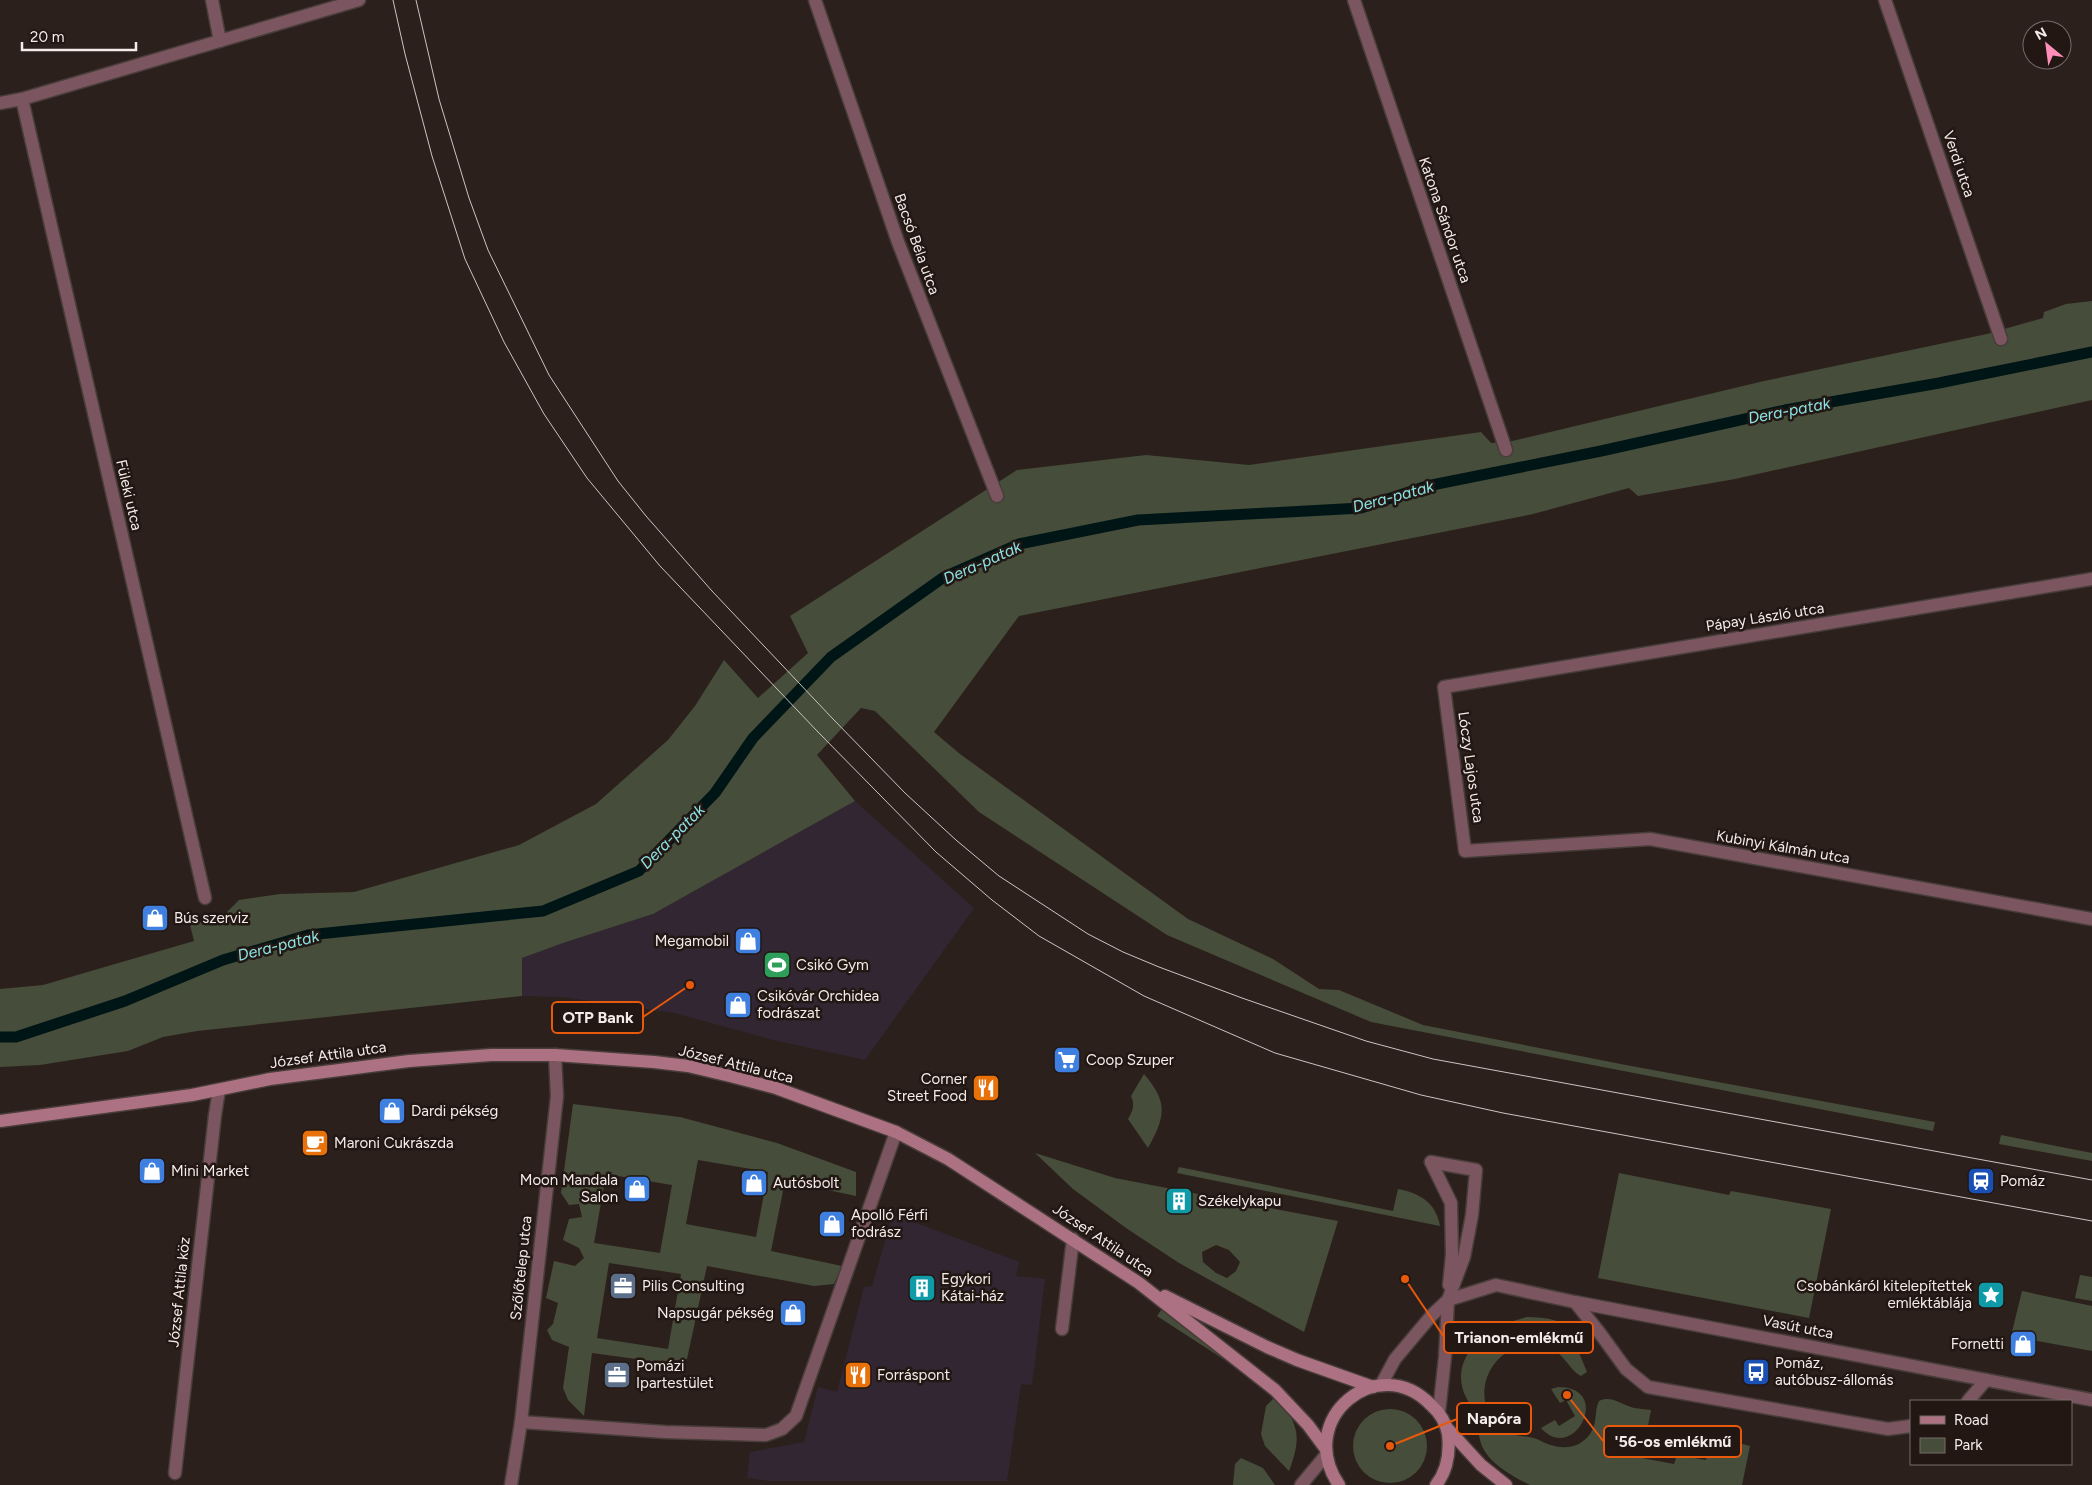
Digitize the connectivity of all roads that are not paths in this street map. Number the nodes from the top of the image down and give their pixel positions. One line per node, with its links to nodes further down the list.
1 (212, 0): 6 (street)
2 (359, 0): 6 (street)
3 (815, 0): 11 (street, Bacsó Béla utca)
4 (1354, 0): 10 (street, Katona Sándor utca)
5 (1885, 0): 9 (street, Verdi utca)
6 (220, 41): 7 (street)
7 (22, 99): 8 (street); 15 (street, Füleki utca)
8 (0, 103)
9 (2001, 340)
10 (1506, 450)
11 (997, 496)
12 (2092, 579): 13 (street, Pápay László utca)
13 (1444, 688): 14 (street, Lóczy Lajos utca)
14 (1465, 851): 16 (street, Kubinyi Kálmán utca)
15 (205, 898)
16 (2092, 919)
17 (555, 1054): 18 (main road, József Attila utca); 20 (main road, József Attila utca); 31 (street, Szőlőtelep utca)
18 (219, 1090): 19 (main road, József Attila utca); 35 (street, József Attila köz)
19 (0, 1121)
20 (896, 1132): 21 (main road, József Attila utca); 31 (street)
21 (1074, 1239): 22 (main road, József Attila utca); 25 (street)
22 (1139, 1283): 27 (main road); 34 (main road, József Attila utca)
23 (1448, 1300): 23 (street); 24 (street, Vasút utca); 27 (street); 30 (street)
24 (1574, 1302): 26 (street, Vasút utca); 32 (street)
25 (1062, 1329)
26 (1986, 1380): 28 (street); 29 (street, Vasút utca)
27 (1377, 1386): 30 (main road); 34 (main road)
28 (1969, 1400)
29 (2092, 1400)
30 (1439, 1412): 33 (main road)
31 (521, 1422): 36 (street, Szőlőtelep utca)
32 (1910, 1426)
33 (1446, 1428): 39 (main road); 40 (main road)
34 (1325, 1452): 37 (street); 38 (main road)
35 (175, 1473)
36 (511, 1485)
37 (1301, 1485)
38 (1339, 1485)
39 (1436, 1485)
40 (1506, 1485)

